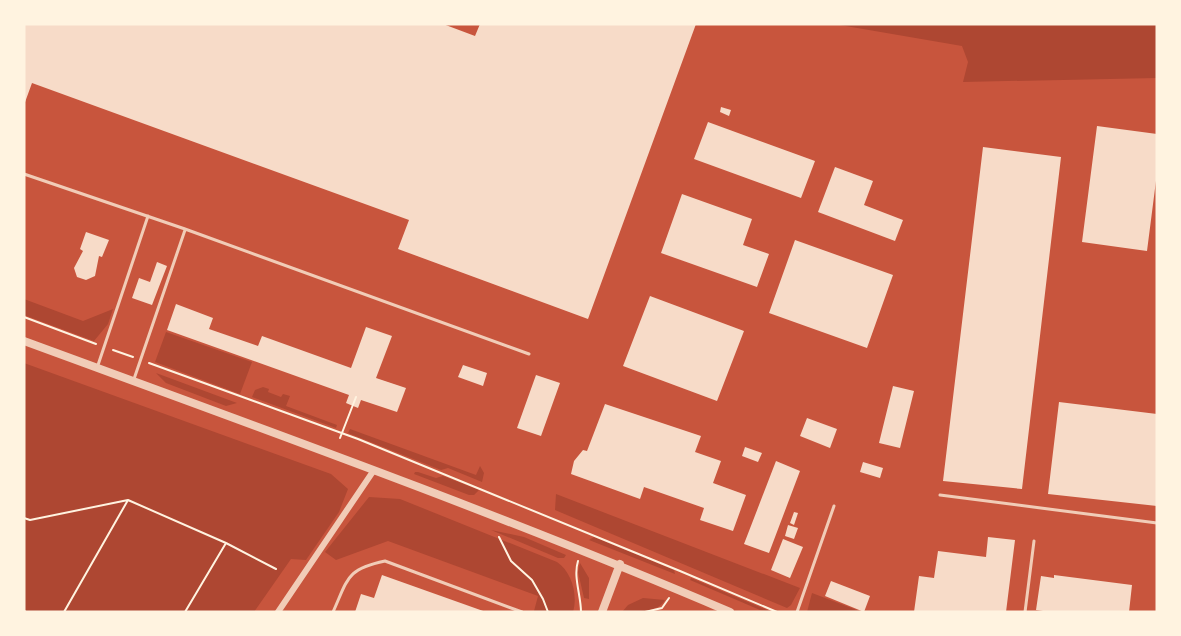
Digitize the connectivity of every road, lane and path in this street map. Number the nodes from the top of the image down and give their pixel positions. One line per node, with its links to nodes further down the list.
1 (24, 174): 2 (lane)
2 (148, 216): 3 (lane); 6 (lane)
3 (185, 229): 7 (lane); 8 (lane)
4 (24, 317): 6 (path)
5 (24, 341): 9 (street)
6 (105, 347): 8 (path); 9 (lane)
7 (529, 354)
8 (140, 360): 10 (lane); 12 (path)
9 (97, 368): 10 (street)
10 (133, 381): 14 (street)
11 (356, 397): 12 (path)
12 (342, 434): 13 (path); 20 (path)
13 (340, 438)
14 (374, 470): 26 (street); 33 (street)
15 (940, 495): 19 (lane)
16 (128, 500): 18 (path); 24 (path); 31 (path)
17 (834, 506): 42 (lane)
18 (24, 518)
19 (1157, 523)
20 (589, 533): 22 (path); 28 (path)
21 (499, 537): 36 (path)
22 (586, 540)
23 (1034, 541): 43 (lane)
24 (226, 543): 27 (path); 32 (path)
25 (578, 560): 37 (path)
26 (620, 564): 38 (street); 40 (street)
27 (276, 569)
28 (680, 570): 29 (path); 41 (path)
29 (678, 576)
30 (668, 600): 39 (path)
31 (64, 612)
32 (185, 612)
33 (278, 612)
34 (333, 612): 35 (lane)
35 (522, 612)
36 (548, 612)
37 (581, 612)
38 (602, 612)
39 (645, 612)
40 (730, 612)
41 (777, 612)
42 (797, 612)
43 (1025, 612)

